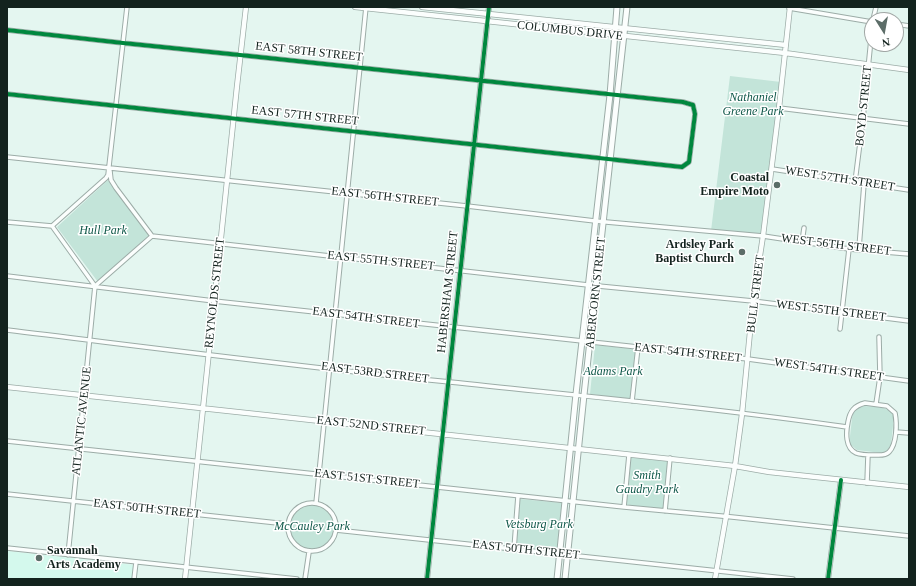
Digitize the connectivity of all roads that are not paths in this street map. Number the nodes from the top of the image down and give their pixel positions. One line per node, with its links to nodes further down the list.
1 (127, 7): 18 (street)
2 (246, 7): 22 (street, REYNOLDS STREET)
3 (355, 7): 8 (street, COLUMBUS DRIVE)
4 (422, 7): 10 (street, COLUMBUS DRIVE)
5 (489, 7): 10 (street, HABERSHAM STREET)
6 (617, 7): 13 (main road, ABERCORN STREET)
7 (627, 7): 14 (main road, ABERCORN STREET)
8 (366, 8): 12 (street, COLUMBUS DRIVE); 24 (street)
9 (790, 8): 11 (street); 19 (street, BULL STREET)
10 (489, 14): 12 (street, HABERSHAM STREET); 13 (street, COLUMBUS DRIVE)
11 (864, 20)
12 (488, 22): 16 (street, COLUMBUS DRIVE); 26 (street, HABERSHAM STREET)
13 (615, 28): 14 (street, COLUMBUS DRIVE); 16 (main road, ABERCORN STREET)
14 (624, 28): 17 (main road, ABERCORN STREET); 19 (street, COLUMBUS DRIVE)
15 (7, 30): 18 (street, EAST 58TH STREET)
16 (614, 35): 17 (street, COLUMBUS DRIVE); 28 (main road, ABERCORN STREET)
17 (623, 36): 21 (street, COLUMBUS DRIVE); 29 (main road, ABERCORN STREET)
18 (123, 44): 22 (street, EAST 58TH STREET); 30 (street)
19 (786, 46): 21 (street, BULL STREET)
20 (870, 52): 23 (street, BOYD STREET)
21 (785, 53): 23 (street, COLUMBUS DRIVE); 31 (street, BULL STREET)
22 (240, 55): 24 (street, EAST 58TH STREET); 32 (street, REYNOLDS STREET)
23 (869, 65): 25 (street, COLUMBUS DRIVE); 33 (street, BOYD STREET)
24 (360, 68): 26 (street, EAST 58TH STREET); 35 (street)
25 (909, 70)
26 (481, 81): 28 (street, EAST 58TH STREET); 36 (street, HABERSHAM STREET)
27 (7, 94): 30 (street, EAST 57TH STREET)
28 (610, 95): 29 (street, EAST 58TH STREET); 38 (main road, ABERCORN STREET)
29 (618, 96): 39 (main road, ABERCORN STREET); 39 (street, EAST 58TH STREET)
30 (116, 105): 32 (street, EAST 57TH STREET); 40 (street)
31 (779, 108): 33 (street); 41 (street, BULL STREET)
32 (233, 118): 35 (street, EAST 57TH STREET); 42 (street, REYNOLDS STREET)
33 (863, 119): 34 (street); 43 (street, BOYD STREET)
34 (909, 124)
35 (354, 131): 36 (street, EAST 57TH STREET); 46 (street)
36 (474, 144): 38 (street, EAST 57TH STREET); 47 (street, HABERSHAM STREET)
37 (7, 157): 40 (street, EAST 56TH STREET)
38 (602, 158): 39 (street, EAST 57TH STREET); 48 (main road, ABERCORN STREET)
39 (610, 159): 50 (main road, ABERCORN STREET)
40 (109, 168): 42 (street, EAST 56TH STREET); 51 (street); 53 (street)
41 (772, 169): 43 (street, WEST 57TH STREET); 54 (street, BULL STREET)
42 (227, 181): 46 (street, EAST 56TH STREET); 56 (street, REYNOLDS STREET)
43 (855, 182): 44 (street, WEST 57TH STREET)
44 (864, 184): 45 (street, WEST 57TH STREET); 57 (street)
45 (909, 190)
46 (347, 193): 47 (street, EAST 56TH STREET); 60 (street)
47 (467, 206): 48 (street, EAST 56TH STREET); 61 (street, HABERSHAM STREET)
48 (595, 221): 50 (street, EAST 56TH STREET); 63 (main road, ABERCORN STREET)
49 (7, 222): 51 (street)
50 (603, 222): 54 (street, EAST 56TH STREET); 65 (main road, ABERCORN STREET)
51 (52, 226): 64 (street)
52 (804, 228): 55 (street)
53 (152, 236): 56 (street, EAST 55TH STREET); 64 (street)
54 (763, 236): 55 (street, WEST 56TH STREET); 67 (street, BULL STREET)
55 (802, 242): 58 (street, WEST 56TH STREET)
56 (220, 244): 60 (street, EAST 55TH STREET); 66 (street, REYNOLDS STREET)
57 (859, 248): 58 (street, WEST 56TH STREET); 59 (street, WEST 56TH STREET)
58 (849, 249): 68 (street)
59 (909, 254)
60 (341, 257): 61 (street, EAST 55TH STREET); 69 (street)
61 (460, 270): 63 (street, EAST 55TH STREET); 71 (street, HABERSHAM STREET)
62 (7, 276): 64 (street, EAST 54TH STREET)
63 (588, 285): 65 (street, EAST 55TH STREET); 76 (main road, ABERCORN STREET)
64 (95, 286): 66 (street, EAST 54TH STREET); 75 (street, ATLANTIC AVENUE)
65 (596, 286): 67 (street, EAST 55TH STREET); 77 (main road, ABERCORN STREET)
66 (214, 301): 69 (street, EAST 54TH STREET); 79 (street, REYNOLDS STREET)
67 (754, 301): 68 (street, WEST 55TH STREET); 80 (street, BULL STREET)
68 (841, 312): 70 (street, WEST 55TH STREET); 72 (street)
69 (335, 314): 71 (street, EAST 54TH STREET); 81 (street)
70 (909, 321)
71 (454, 328): 76 (street, EAST 54TH STREET); 84 (street, HABERSHAM STREET)
72 (840, 329)
73 (7, 330): 75 (street, EAST 53RD STREET)
74 (879, 338): 82 (street)
75 (90, 340): 79 (street, EAST 53RD STREET); 87 (street, ATLANTIC AVENUE)
76 (582, 341): 77 (street, EAST 54TH STREET); 86 (main road, ABERCORN STREET)
77 (590, 342): 78 (street, EAST 54TH STREET); 88 (main road, ABERCORN STREET)
78 (638, 348): 80 (street, EAST 54TH STREET); 89 (street)
79 (208, 355): 81 (street, EAST 53RD STREET); 91 (street, REYNOLDS STREET)
80 (748, 359): 82 (street, WEST 54TH STREET); 92 (street, BULL STREET)
81 (330, 368): 84 (street, EAST 53RD STREET); 93 (street)
82 (880, 377): 83 (street, WEST 54TH STREET); 90 (street)
83 (909, 381)
84 (448, 382): 86 (street, EAST 53RD STREET); 96 (street, HABERSHAM STREET)
85 (7, 387): 87 (street, EAST 52ND STREET)
86 (576, 394): 88 (street, EAST 53RD STREET); 99 (main road, ABERCORN STREET)
87 (85, 395): 91 (street, EAST 52ND STREET); 101 (street, ATLANTIC AVENUE)
88 (584, 395): 89 (street, EAST 53RD STREET); 100 (main road, ABERCORN STREET)
89 (632, 401): 92 (street, EAST 53RD STREET)
90 (876, 404): 94 (street); 95 (street)
91 (203, 408): 93 (street, EAST 52ND STREET); 105 (street, REYNOLDS STREET)
92 (742, 414): 94 (street, EAST 53RD STREET); 106 (street, BULL STREET)
93 (324, 421): 96 (street, EAST 52ND STREET); 107 (street)
94 (847, 427): 103 (street)
95 (896, 432): 97 (street); 103 (street)
96 (443, 433): 99 (street, EAST 52ND STREET); 110 (street, HABERSHAM STREET)
97 (909, 433)
98 (7, 441): 101 (street, EAST 51ST STREET)
99 (570, 447): 100 (street, EAST 52ND STREET); 114 (main road, ABERCORN STREET)
100 (579, 448): 102 (street, EAST 52ND STREET); 116 (main road, ABERCORN STREET)
101 (79, 449): 105 (street, EAST 51ST STREET); 115 (street, ATLANTIC AVENUE)
102 (629, 454): 104 (street, EAST 52ND STREET); 118 (street)
103 (868, 455): 109 (street)
104 (670, 458): 106 (street, EAST 52ND STREET); 119 (street)
105 (197, 461): 107 (street, EAST 51ST STREET); 120 (street, REYNOLDS STREET)
106 (735, 466): 108 (street, EAST 52ND STREET); 121 (street, BULL STREET)
107 (319, 474): 110 (street, EAST 51ST STREET); 117 (street)
108 (841, 480): 109 (street, EAST 52ND STREET); 123 (street)
109 (867, 483): 111 (street, EAST 52ND STREET)
110 (437, 487): 113 (street, EAST 51ST STREET); 126 (street, HABERSHAM STREET)
111 (909, 487)
112 (7, 494): 115 (street, EAST 50TH STREET)
113 (518, 496): 114 (street, EAST 51ST STREET); 128 (street)
114 (565, 500): 116 (street, EAST 51ST STREET); 130 (main road, ABERCORN STREET)
115 (73, 501): 120 (street, EAST 50TH STREET); 132 (street, ATLANTIC AVENUE)
116 (574, 501): 118 (street, EAST 51ST STREET); 131 (main road, ABERCORN STREET)
117 (316, 503): 122 (street); 124 (street)
118 (624, 507): 119 (street, EAST 51ST STREET)
119 (664, 511): 121 (street, EAST 51ST STREET)
120 (192, 514): 122 (street, EAST 50TH STREET); 134 (street, REYNOLDS STREET)
121 (726, 516): 123 (street, EAST 51ST STREET); 135 (street, BULL STREET)
122 (287, 524): 129 (street)
123 (835, 528): 125 (street, EAST 51ST STREET); 145 (street)
124 (336, 530): 126 (street, EAST 50TH STREET); 129 (street)
125 (909, 536)
126 (431, 540): 128 (street, EAST 50TH STREET); 140 (street, HABERSHAM STREET)
127 (7, 548): 132 (street)
128 (514, 549): 130 (street, EAST 50TH STREET)
129 (309, 552): 139 (street)
130 (560, 553): 131 (street, EAST 50TH STREET); 141 (main road, ABERCORN STREET)
131 (568, 554): 135 (street, EAST 50TH STREET); 142 (main road, ABERCORN STREET)
132 (68, 555): 133 (street)
133 (136, 562): 134 (street); 136 (street)
134 (186, 567): 137 (street, REYNOLDS STREET); 138 (street)
135 (716, 571): 143 (street, BULL STREET); 144 (street, EAST 50TH STREET)
136 (134, 579)
137 (185, 579)
138 (297, 579)
139 (305, 579)
140 (427, 579)
141 (557, 579)
142 (565, 579)
143 (715, 579)
144 (793, 579)
145 (828, 579)

